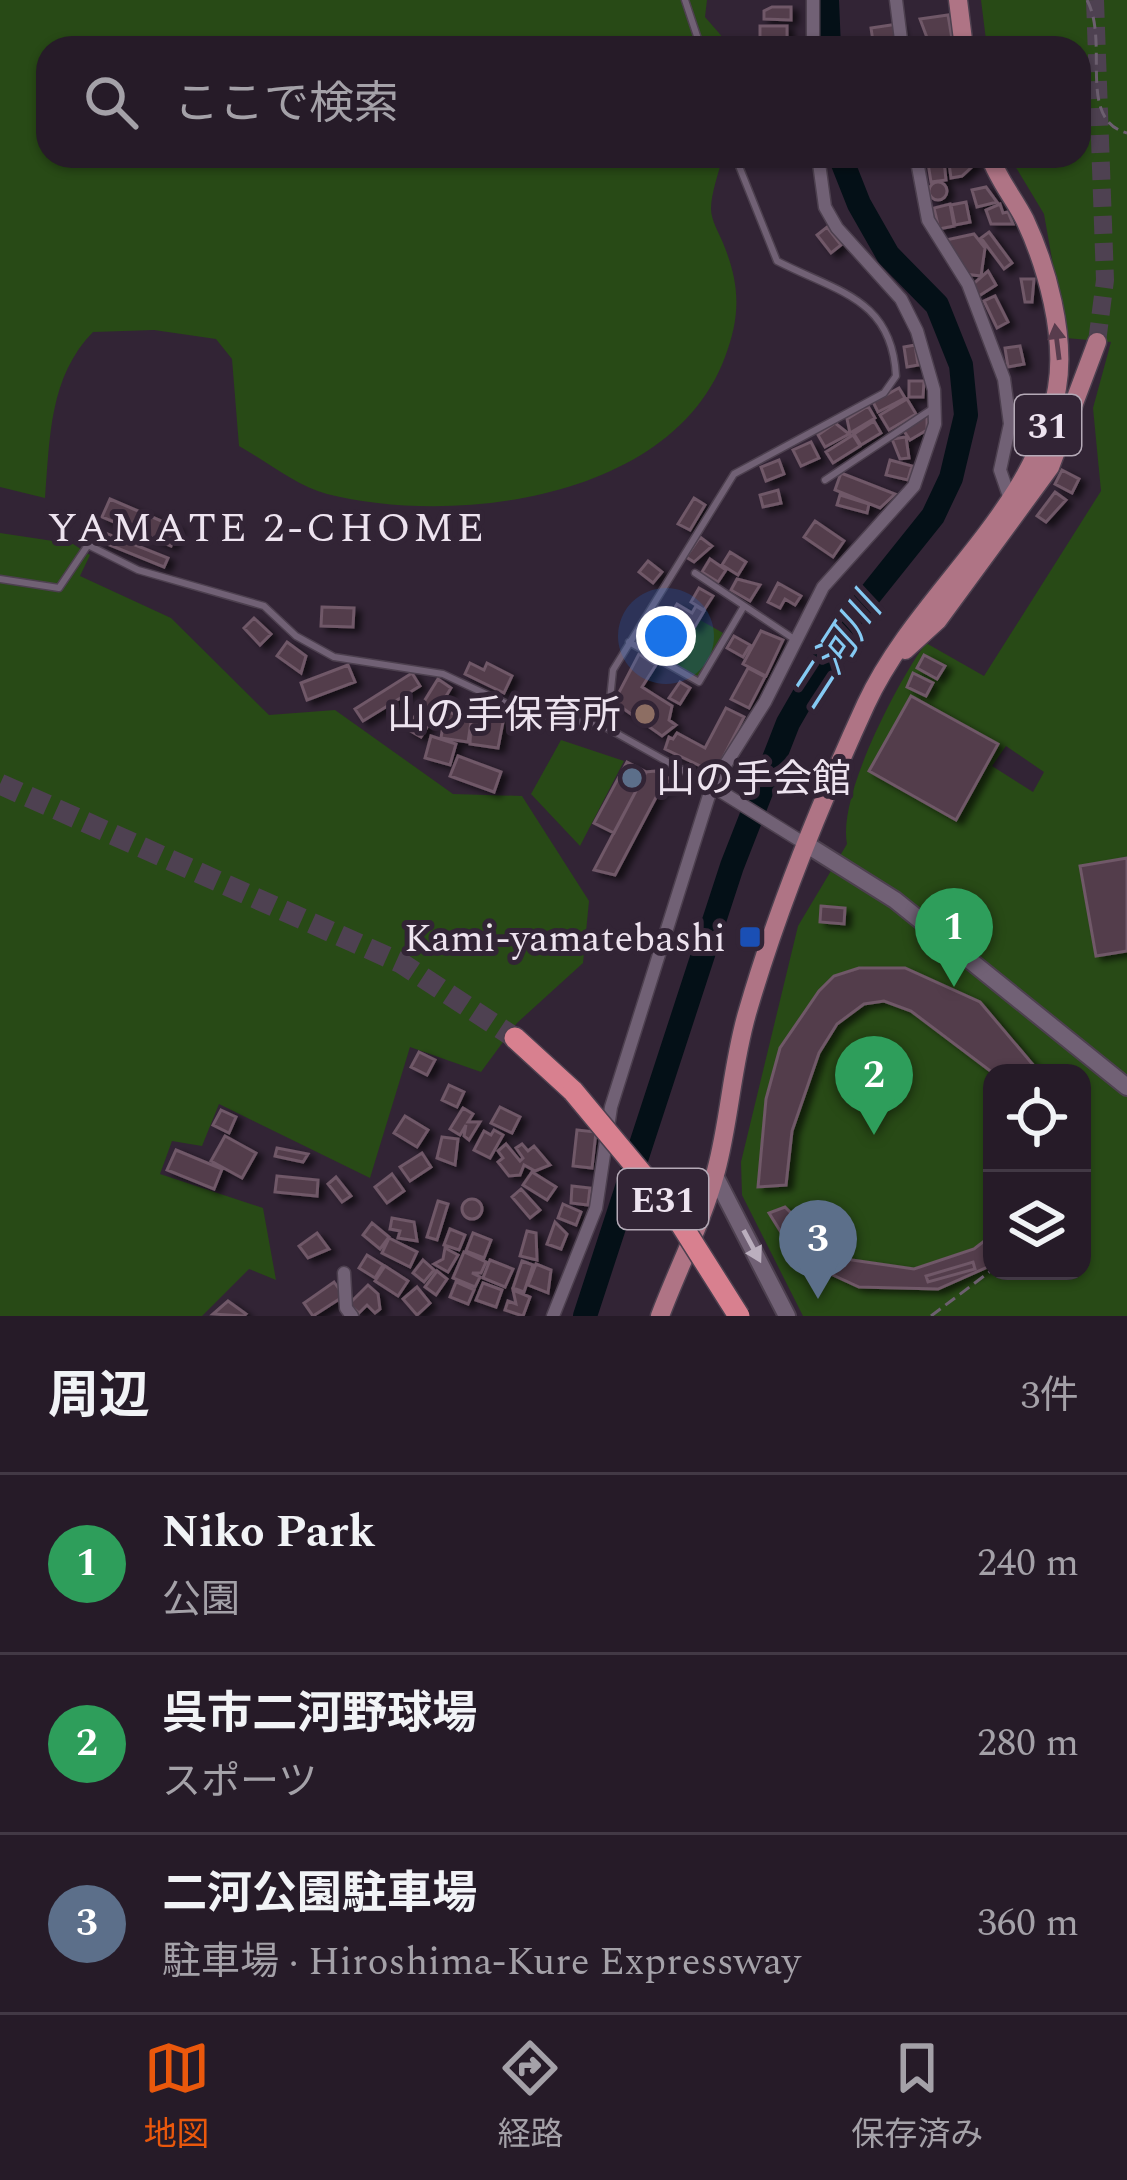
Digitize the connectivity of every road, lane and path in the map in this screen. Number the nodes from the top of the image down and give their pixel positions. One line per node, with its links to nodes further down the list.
1 (685, 0): 6 (lane)
2 (813, 0): 7 (street)
3 (896, 0): 8 (street)
4 (958, 0): 9 (main road)
5 (1087, 0): 10 (path)
6 (697, 36)
7 (813, 36)
8 (900, 36)
9 (962, 36)
10 (1127, 133)
11 (740, 168): 23 (lane)
12 (820, 168): 16 (street)
13 (918, 168): 18 (street)
14 (996, 168): 18 (main road, 31, one-way to 14)
15 (1097, 342): 24 (main road, 31)
16 (935, 406): 17 (lane); 22 (street)
17 (825, 480)
18 (1010, 500): 24 (main road, 31)
19 (695, 573): 21 (lane)
20 (0, 579): 25 (lane)
21 (744, 606): 22 (lane); 23 (lane)
22 (794, 639): 26 (street)
23 (629, 642): 25 (lane)
24 (893, 661): 27 (main road, 31)
25 (608, 728): 26 (lane)
26 (712, 786): 27 (street); 34 (street)
27 (809, 846): 29 (street); 30 (main road, 31)
28 (515, 1038): 36 (highway, E31, bridge)
29 (1127, 1088)
30 (715, 1176): 35 (main road, 31); 37 (street, one-way to 37)
31 (344, 1273): 33 (street)
32 (983, 1277): 38 (path)
33 (352, 1316)
34 (553, 1316)
35 (660, 1316)
36 (739, 1316)
37 (788, 1316)
38 (931, 1316)

